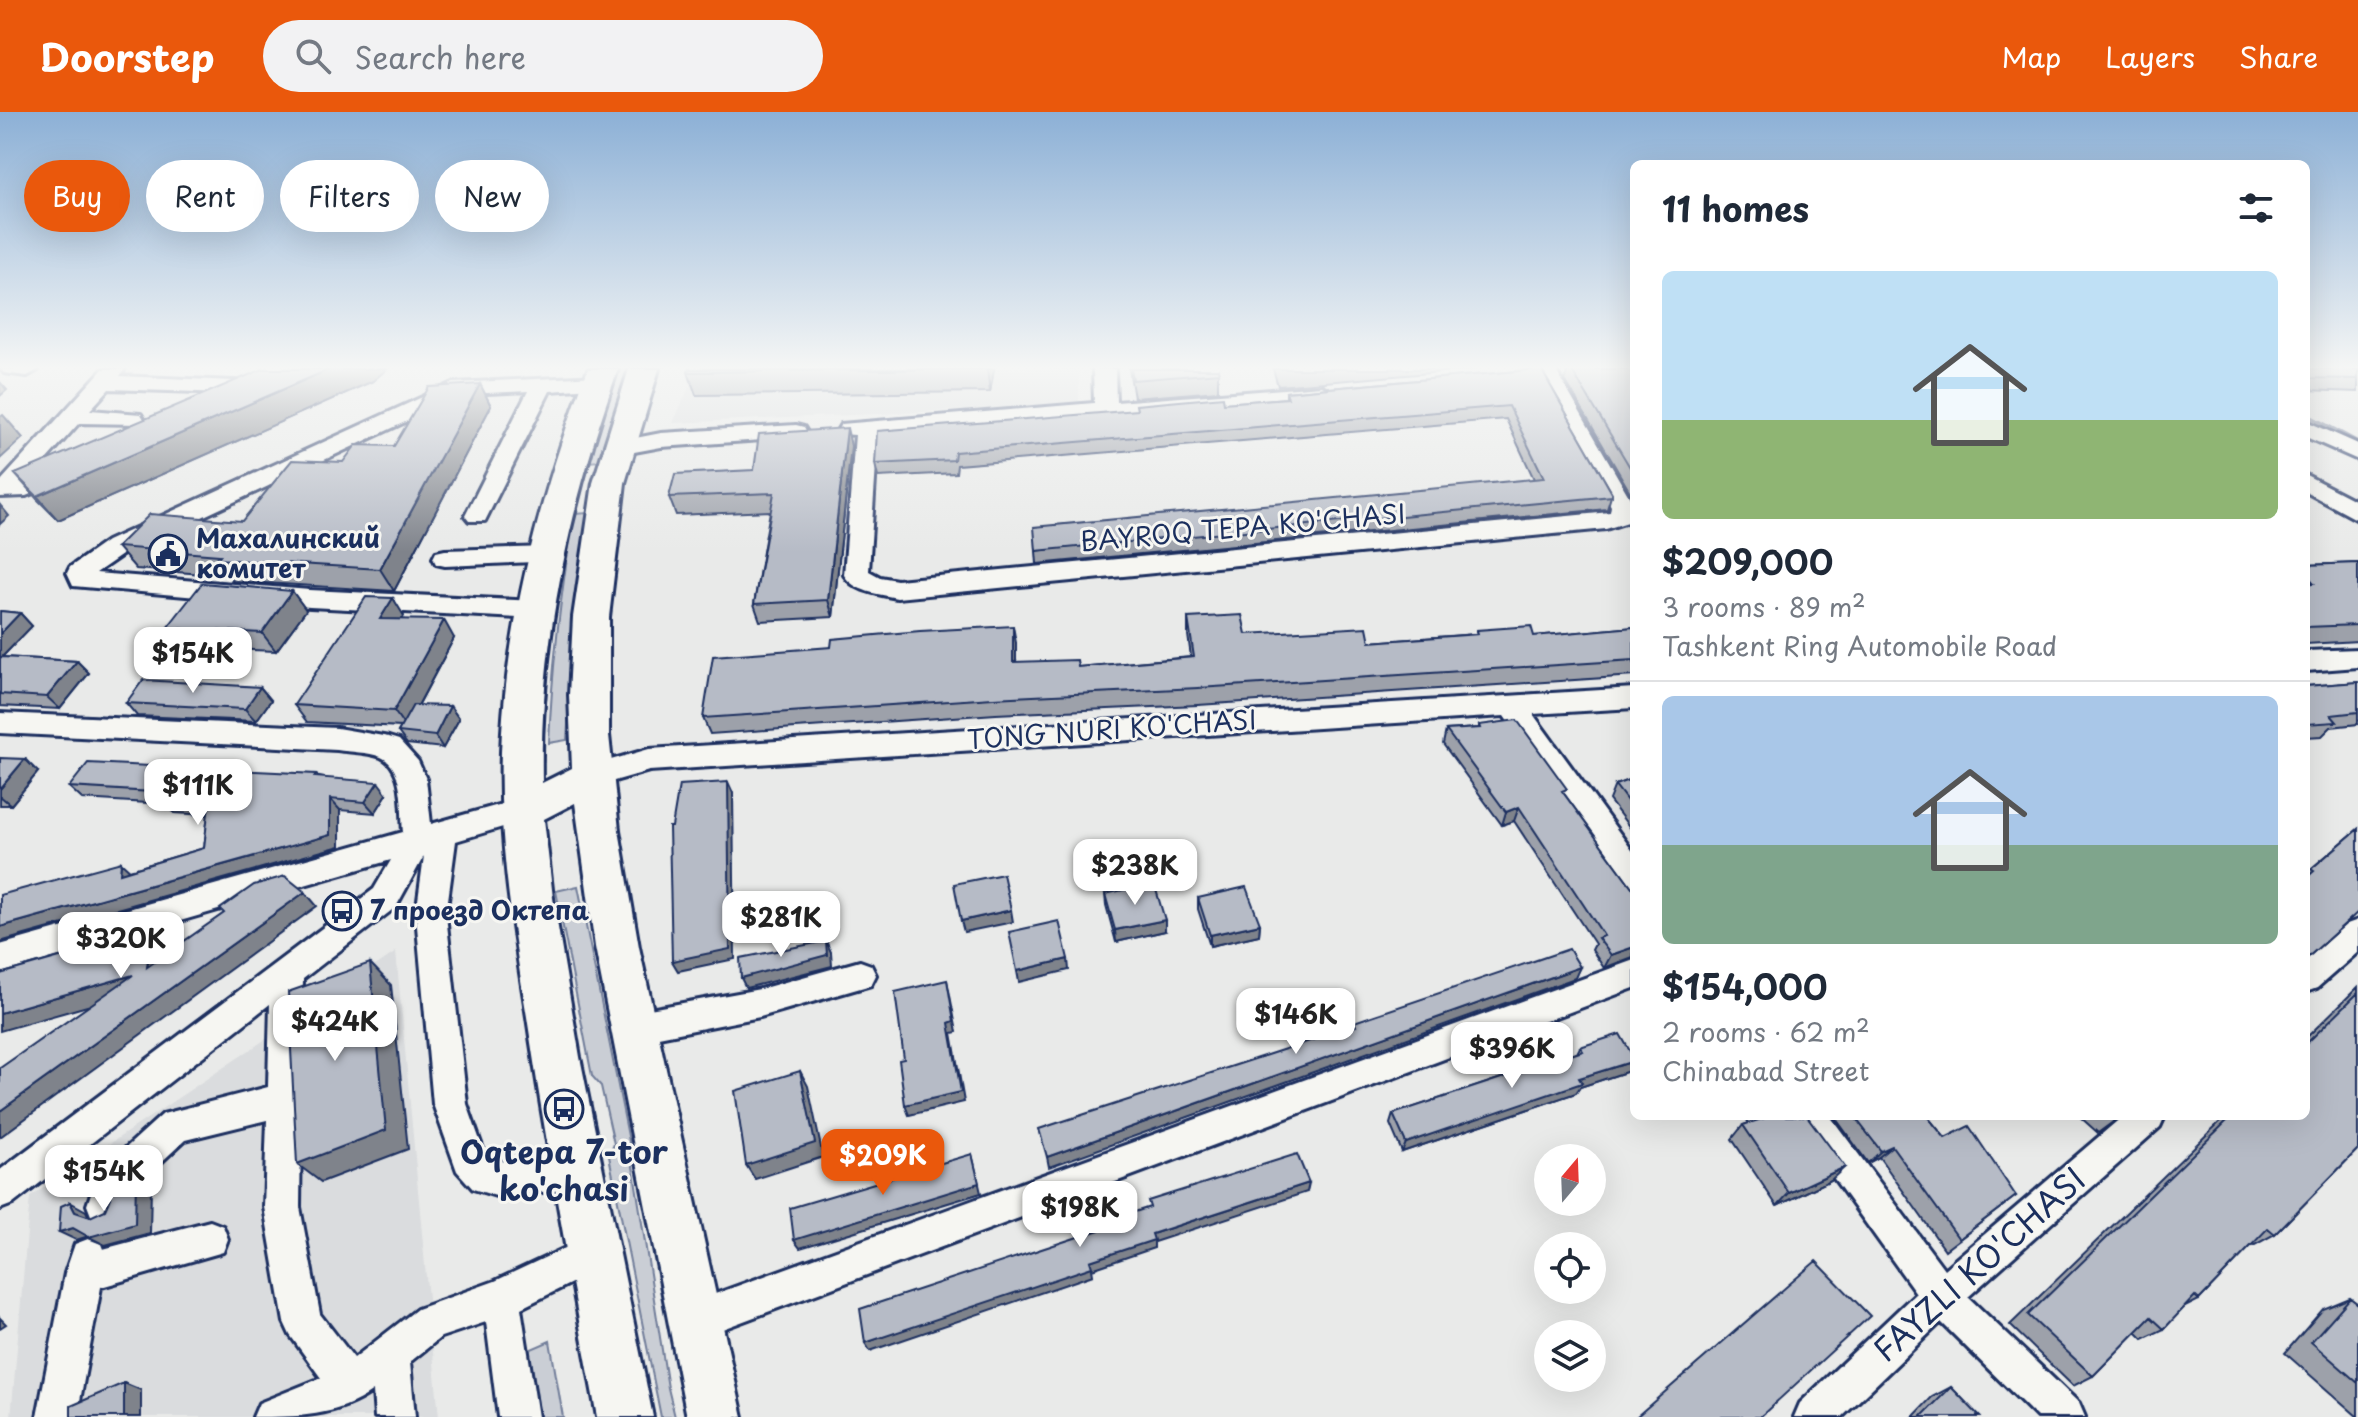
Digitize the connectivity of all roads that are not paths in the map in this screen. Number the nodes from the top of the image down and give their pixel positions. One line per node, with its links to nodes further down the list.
1 (61, 430): 14 (street)
2 (368, 430): 19 (street)
3 (519, 430): 16 (street)
4 (582, 430): 17 (highway)
5 (624, 430): 10 (highway)
6 (834, 430): 10 (street)
7 (867, 430): 8 (street, BAYROQ TEPA KO'CHASI)
8 (1580, 430)
9 (2310, 430): 11 (street)
10 (618, 448): 25 (highway)
11 (2358, 453)
12 (84, 465): 14 (street)
13 (2310, 484): 15 (street)
14 (3, 490)
15 (2358, 512)
16 (477, 516)
17 (548, 555): 18 (street); 19 (highway)
18 (445, 558)
19 (537, 610): 26 (highway)
20 (2358, 658): 21 (street)
21 (2310, 661)
22 (1630, 698): 23 (street, TONG NURI KO'CHASI)
23 (1511, 705): 25 (street, TONG NURI KO'CHASI); 28 (street)
24 (0, 723): 27 (street)
25 (593, 776): 26 (highway); 35 (highway)
26 (523, 810): 27 (street); 39 (highway)
27 (430, 836): 30 (street); 31 (street); 39 (street)
28 (1630, 870)
29 (2358, 933): 34 (street)
30 (0, 959)
31 (287, 970): 36 (street); 40 (street)
32 (860, 975): 35 (street)
33 (1630, 975): 46 (street)
34 (2310, 975)
35 (633, 1027): 46 (highway)
36 (286, 1099): 41 (street); 48 (street)
37 (1812, 1120): 44 (street)
38 (2143, 1120): 44 (street, FAYZLI KO'CHASI)
39 (578, 1171): 43 (highway)
40 (0, 1192)
41 (105, 1205)
42 (210, 1239): 49 (street)
43 (593, 1253): 45 (street); 53 (highway)
44 (1941, 1296): 55 (street, FAYZLI KO'CHASI); 56 (street)
45 (501, 1298): 47 (street); 52 (street)
46 (693, 1321): 54 (highway)
47 (390, 1356): 48 (street); 51 (street)
48 (350, 1385): 50 (street)
49 (57, 1417)
50 (273, 1417)
51 (395, 1417)
52 (518, 1417)
53 (625, 1417)
54 (715, 1417)
55 (1814, 1417)
56 (2065, 1417)

